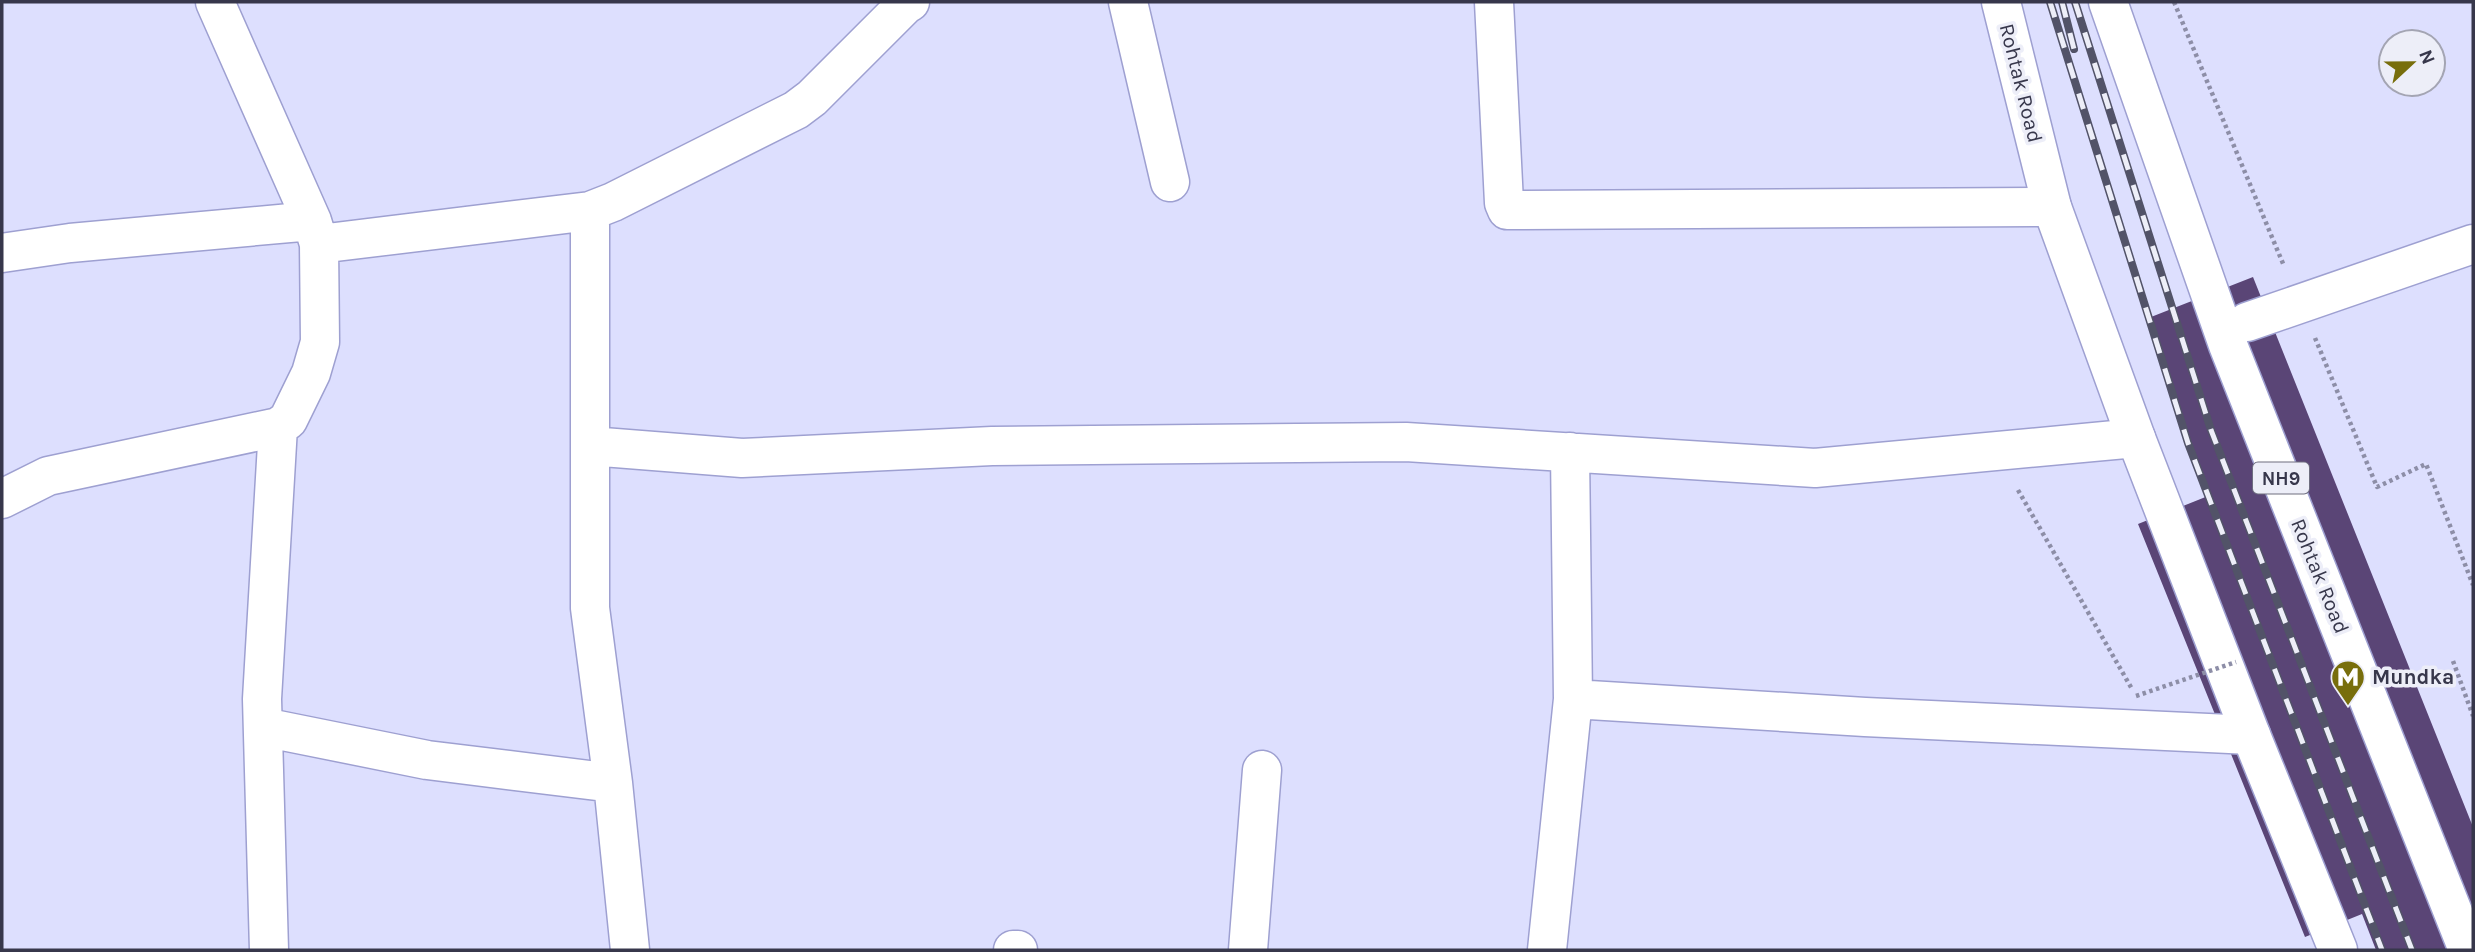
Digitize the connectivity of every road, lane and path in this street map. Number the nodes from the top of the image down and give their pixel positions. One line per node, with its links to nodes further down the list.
1 (215, 2): 10 (main road)
2 (1128, 2): 7 (main road)
3 (1494, 2): 8 (main road)
4 (2001, 2): 8 (main road, Rohtak Road)
5 (2108, 2): 33 (main road, Rohtak Road / NH9)
6 (907, 3): 9 (main road)
7 (1170, 182)
8 (2052, 207): 15 (main road, Rohtak Road)
9 (590, 211): 10 (main road); 16 (main road)
10 (316, 233): 12 (main road); 14 (main road)
11 (2473, 244): 13 (main road)
12 (2, 253)
13 (2247, 321)
14 (278, 427): 19 (main road); 24 (main road)
15 (2136, 438): 17 (main road); 25 (main road, Rohtak Road)
16 (590, 446): 18 (main road); 27 (main road)
17 (1994, 450): 18 (main road); 21 (path, bridge)
18 (1570, 452): 22 (main road)
19 (2, 499)
20 (2453, 661): 23 (path)
21 (2236, 662)
22 (1573, 699): 25 (main road); 31 (main road)
23 (2473, 717)
24 (263, 727): 27 (main road); 28 (main road)
25 (2250, 735): 32 (main road, Rohtak Road)
26 (1262, 770): 30 (main road)
27 (612, 783): 29 (main road)
28 (269, 950)
29 (631, 950)
30 (1248, 950)
31 (1547, 950)
32 (2338, 950)
33 (2468, 950)

